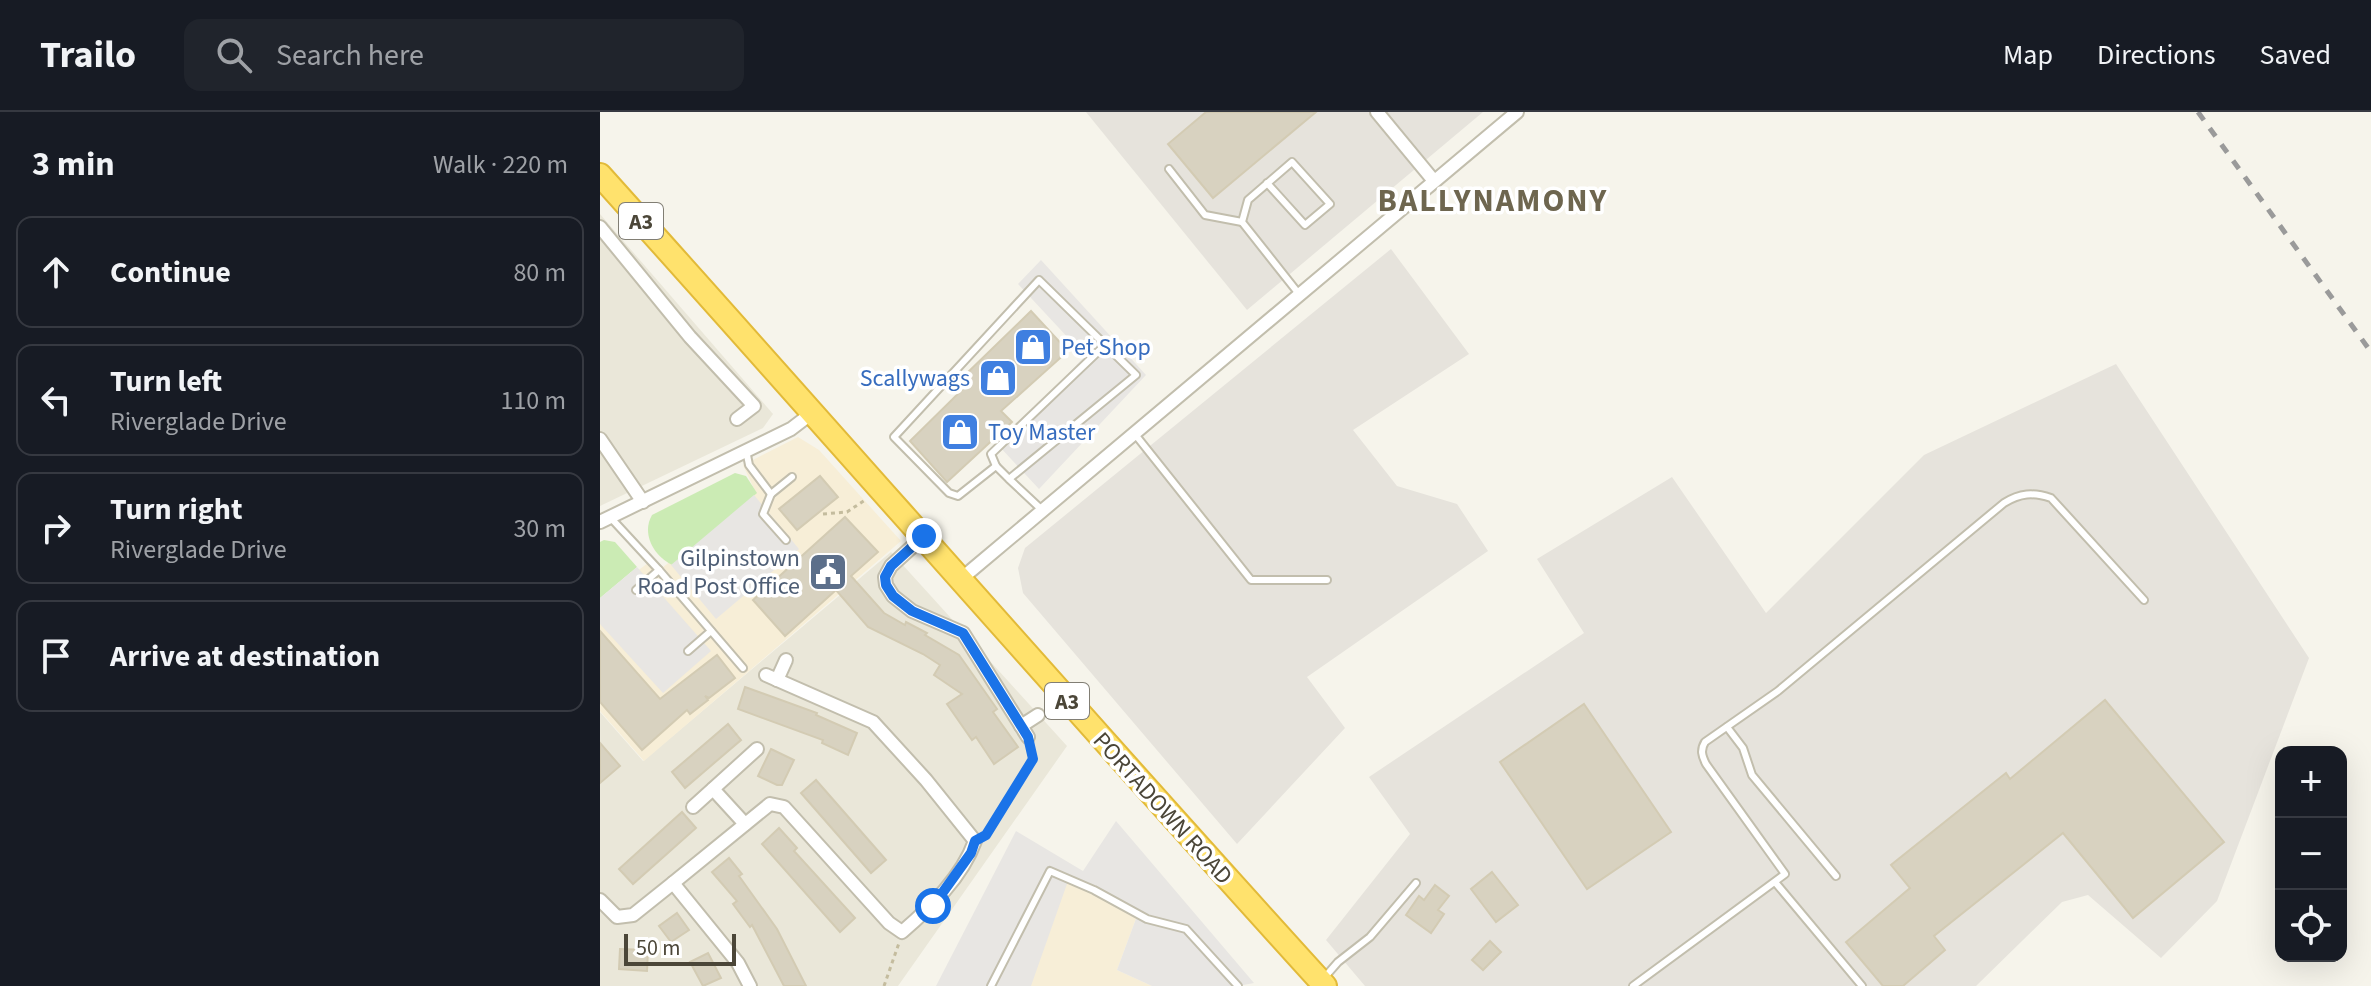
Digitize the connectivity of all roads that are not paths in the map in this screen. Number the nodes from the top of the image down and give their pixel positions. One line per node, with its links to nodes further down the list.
1 (1377, 112): 5 (street)
2 (1517, 112): 5 (street)
3 (1169, 169): 7 (lane)
4 (600, 175): 11 (highway, A3)
5 (1434, 181): 9 (street)
6 (1267, 183): 6 (lane); 7 (lane)
7 (1242, 222): 9 (lane)
8 (600, 227): 12 (street)
9 (1299, 294): 13 (street)
10 (1105, 345): 16 (lane); 16 (lane); 18 (lane)
11 (812, 413): 15 (street); 23 (highway, PORTADOWN ROAD / A3)
12 (737, 419)
13 (1134, 433): 21 (street); 27 (lane)
14 (600, 439): 20 (street)
15 (746, 450): 19 (lane); 20 (street)
16 (996, 466): 18 (lane)
17 (792, 477): 19 (lane)
18 (1009, 479): 21 (lane)
19 (771, 494): 24 (lane)
20 (643, 502): 22 (street)
21 (1042, 510): 26 (street)
22 (605, 519): 25 (lane)
23 (924, 536): 26 (highway, PORTADOWN ROAD / A3); 34 (street)
24 (786, 540)
25 (659, 570): 28 (lane); 30 (lane)
26 (961, 579): 45 (highway, PORTADOWN ROAD / A3)
27 (1327, 580)
28 (636, 590)
29 (2144, 600): 35 (lane)
30 (711, 631): 31 (lane); 33 (lane)
31 (688, 651)
32 (786, 660): 39 (street)
33 (743, 668)
34 (1038, 715)
35 (1727, 727): 40 (lane); 41 (lane)
36 (757, 749): 37 (street)
37 (713, 789): 38 (street); 39 (street)
38 (693, 807)
39 (745, 824): 42 (street)
40 (1836, 876)
41 (1775, 882): 49 (lane); 50 (lane)
42 (673, 883): 44 (street); 46 (street)
43 (1416, 883): 45 (lane)
44 (600, 900)
45 (1320, 985)
46 (750, 986)
47 (991, 986): 48 (lane)
48 (1238, 986)
49 (1633, 986)
50 (1862, 986)

